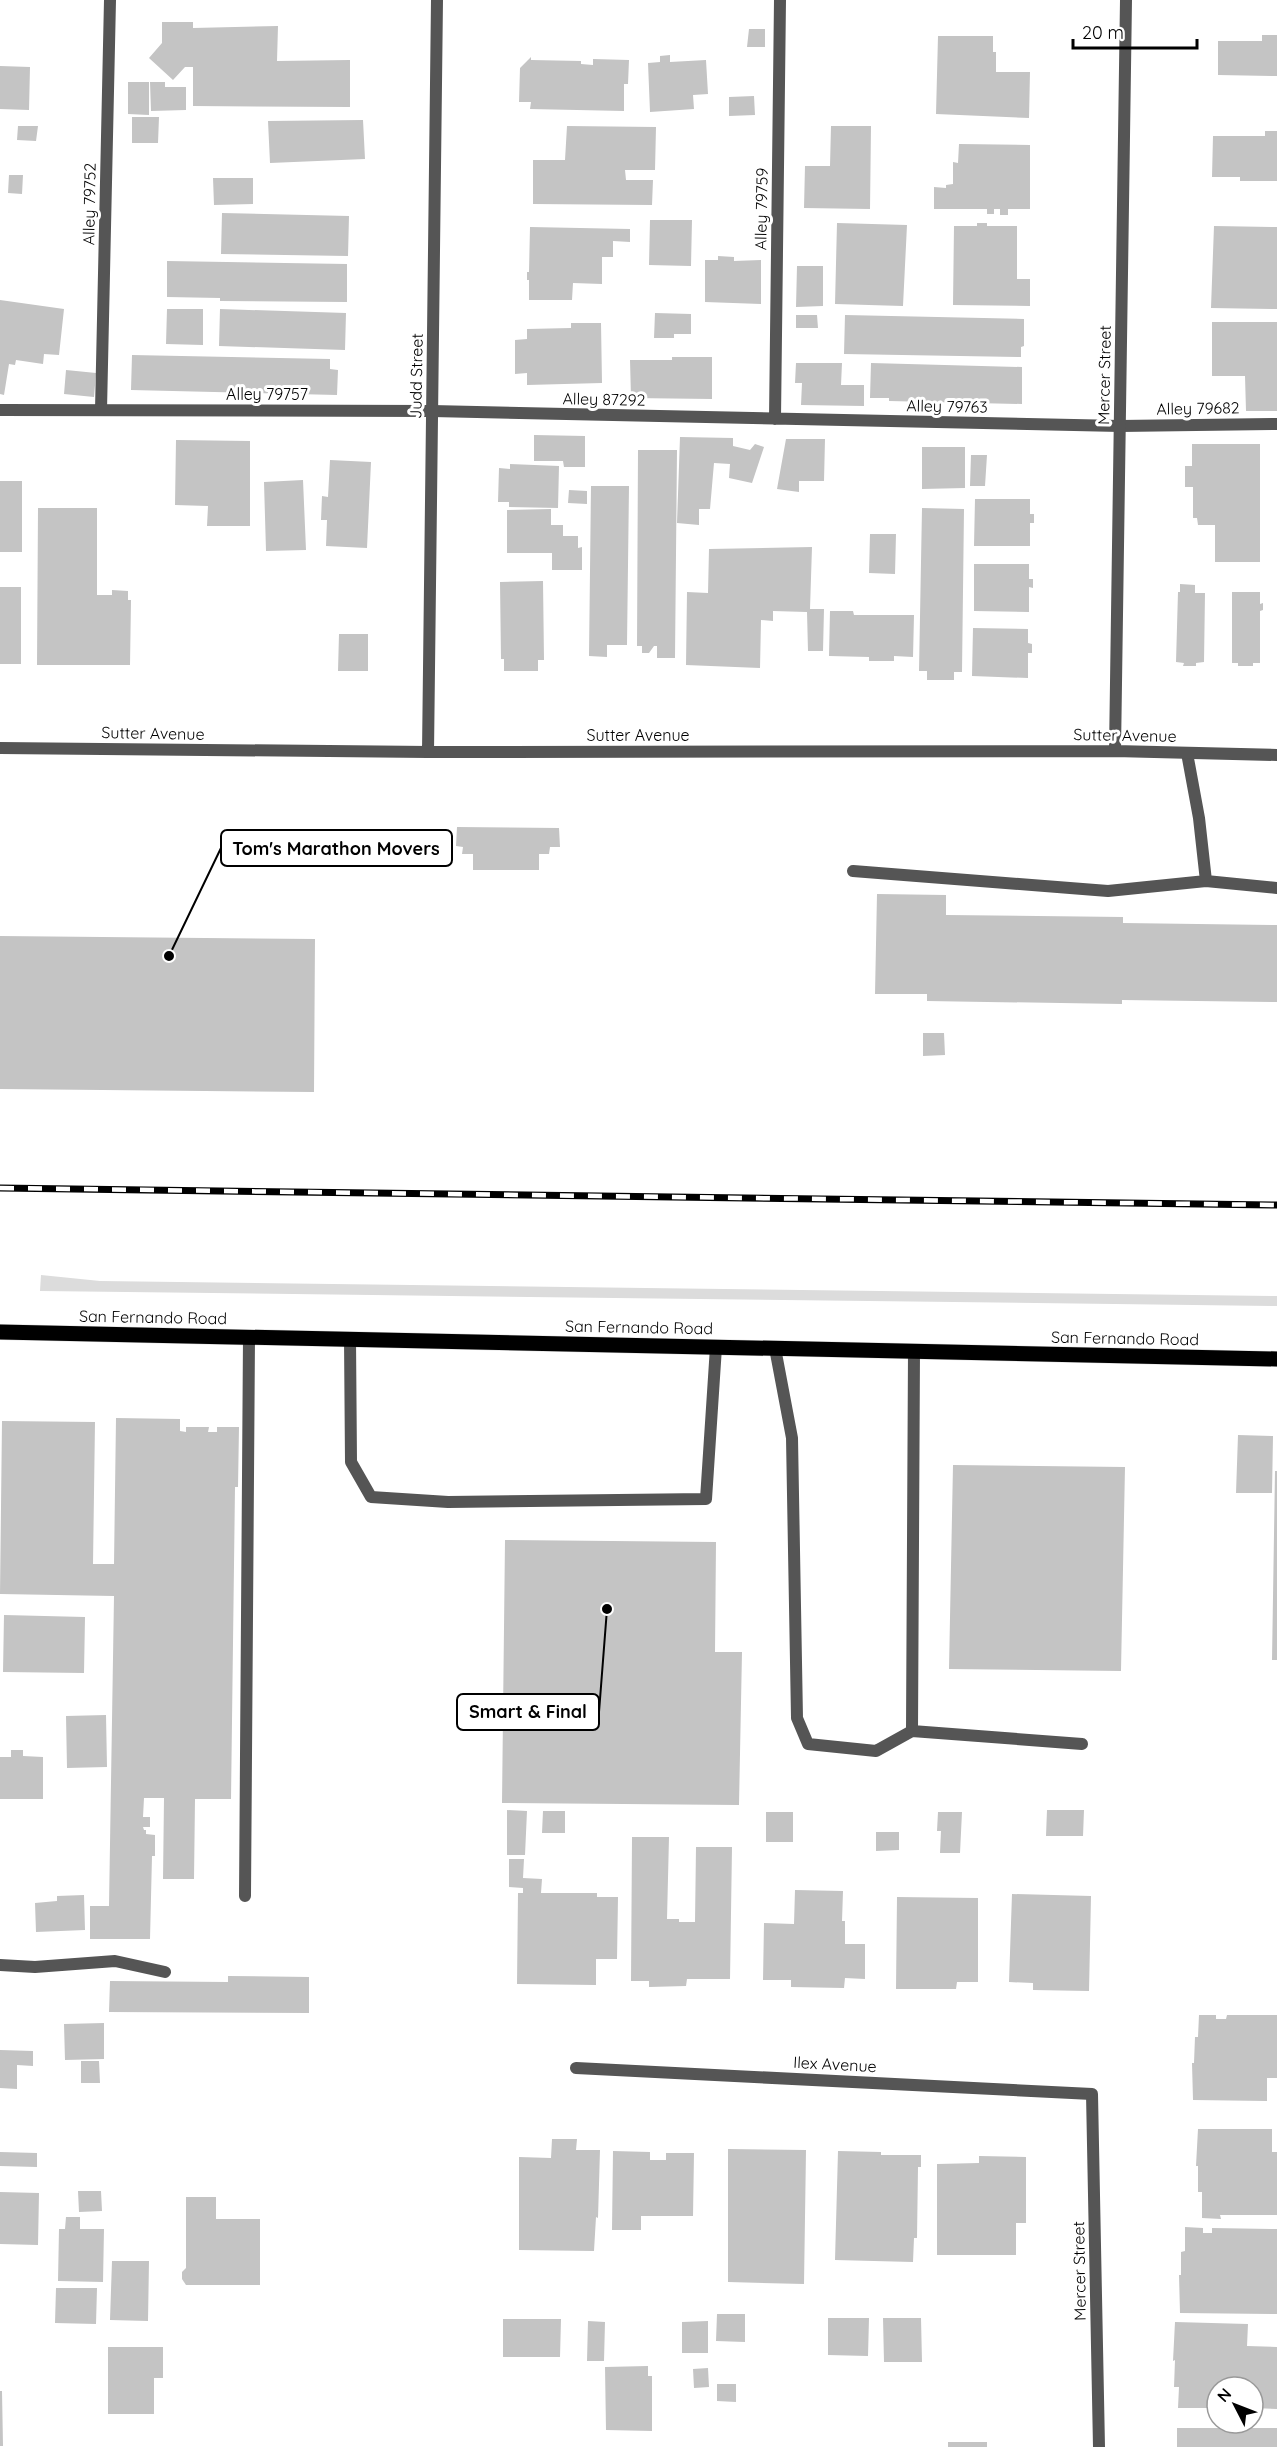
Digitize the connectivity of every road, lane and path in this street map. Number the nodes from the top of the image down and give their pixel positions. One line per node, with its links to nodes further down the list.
1 (110, 0): 6 (street, Alley 79752)
2 (437, 0): 7 (street, Judd Street)
3 (780, 0): 8 (street, Alley 79759)
4 (1126, 0): 10 (street, Mercer Street)
5 (0, 410): 6 (street, Alley 79757)
6 (101, 410): 7 (street, Alley 79757)
7 (432, 411): 8 (street, Alley 87292); 13 (street, Judd Street)
8 (775, 419): 10 (street, Alley 79763)
9 (1277, 424): 10 (street, Alley 79682)
10 (1120, 426): 12 (street, Mercer Street)
11 (0, 748): 13 (street, Sutter Avenue)
12 (1115, 751): 13 (street, Sutter Avenue); 14 (street, Sutter Avenue)
13 (428, 752)
14 (1187, 753): 15 (street, Sutter Avenue); 17 (street)
15 (1277, 755)
16 (853, 871): 17 (street)
17 (1206, 881): 18 (street)
18 (1277, 888)
19 (0, 1332): 20 (main road, San Fernando Road)
20 (249, 1337): 21 (main road, San Fernando Road); 28 (street)
21 (350, 1339): 22 (main road, San Fernando Road); 22 (street)
22 (716, 1347): 23 (main road, San Fernando Road)
23 (776, 1348): 24 (main road, San Fernando Road); 26 (street)
24 (914, 1351): 25 (main road, San Fernando Road); 26 (street)
25 (1277, 1359)
26 (912, 1731): 27 (street)
27 (1082, 1744)
28 (245, 1896)
29 (0, 1965): 30 (street)
30 (165, 1972)
31 (576, 2068): 32 (street, Ilex Avenue)
32 (1092, 2094): 33 (street, Mercer Street)
33 (1099, 2447)

